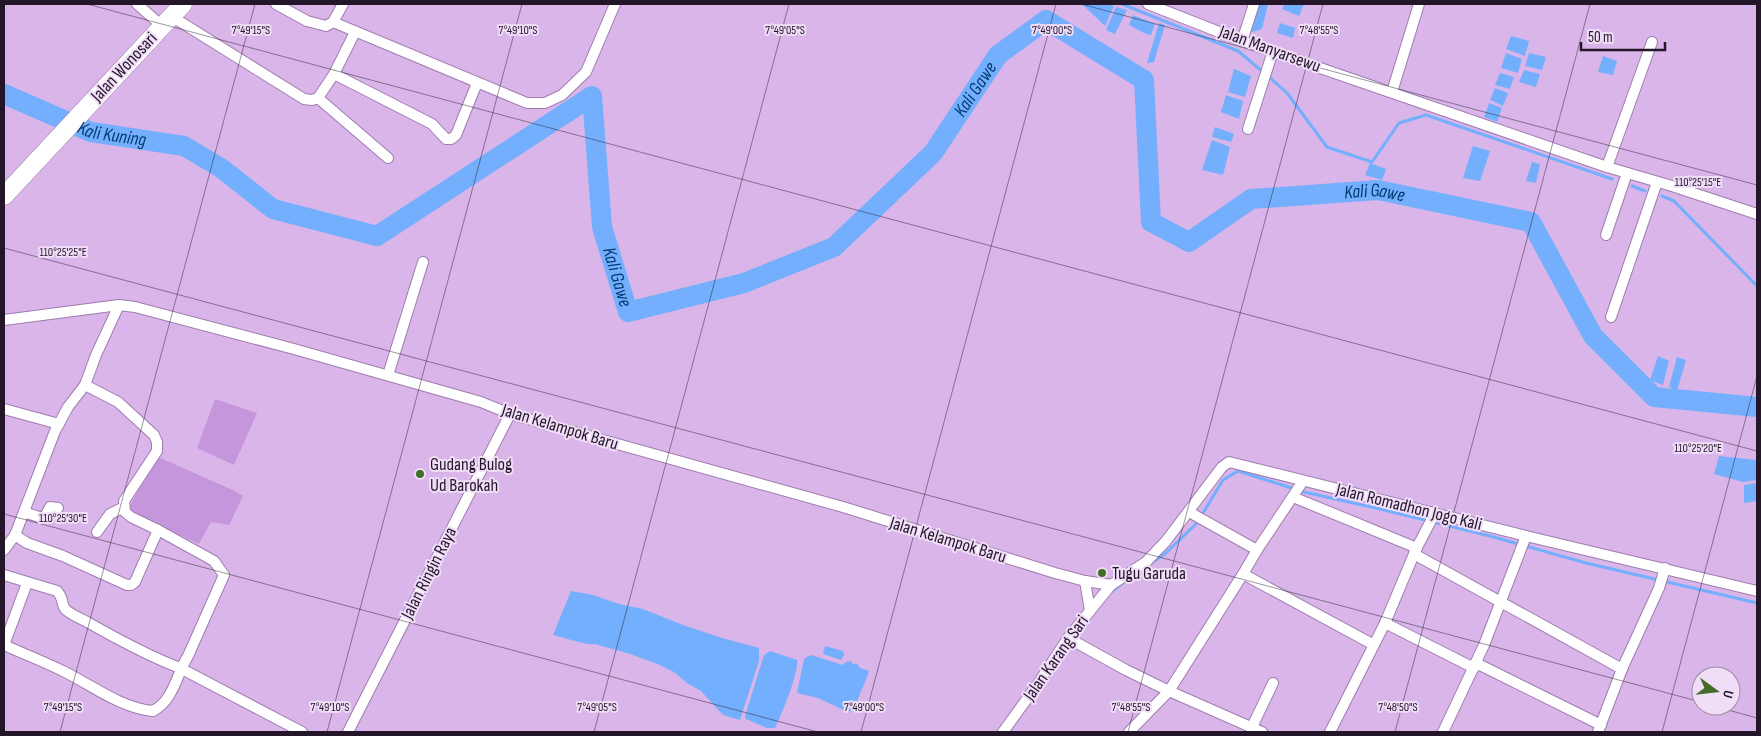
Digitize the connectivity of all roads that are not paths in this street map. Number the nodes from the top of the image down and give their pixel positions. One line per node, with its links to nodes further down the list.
1 (137, 4): 8 (street)
2 (276, 4): 9 (street)
3 (343, 4): 9 (street)
4 (615, 4): 15 (street)
5 (1148, 4): 11 (street, Jalan Manyarsewu)
6 (1254, 4): 11 (street)
7 (1419, 4): 16 (street)
8 (172, 16): 17 (street); 23 (highway, Jalan Wonosari)
9 (333, 22): 10 (street)
10 (355, 32): 14 (street); 15 (street)
11 (1242, 40): 13 (street, Jalan Manyarsewu)
12 (1652, 42): 20 (street)
13 (1273, 51): 16 (street, Jalan Manyarsewu); 18 (street)
14 (334, 74): 15 (street); 17 (street)
15 (477, 83)
16 (1392, 92): 20 (street, Jalan Manyarsewu)
17 (318, 98): 19 (street)
18 (1248, 129)
19 (388, 158)
20 (1607, 167): 21 (street, Jalan Manyarsewu)
21 (1627, 173): 22 (street, Jalan Manyarsewu); 25 (street)
22 (1657, 182): 24 (street, Jalan Manyarsewu); 28 (street)
23 (4, 196)
24 (1757, 214)
25 (1606, 235)
26 (423, 262): 30 (street)
27 (119, 306): 29 (street, Jalan Kelampok Baru); 30 (street, Jalan Kelampok Baru); 31 (street)
28 (1612, 317)
29 (4, 320)
30 (388, 375): 33 (street, Jalan Kelampok Baru)
31 (84, 384): 34 (street); 36 (street)
32 (4, 409): 34 (street)
33 (510, 414): 51 (street, Jalan Kelampok Baru); 69 (street, Jalan Ringin Raya)
34 (59, 424): 38 (street)
35 (1298, 489): 39 (street, Jalan Romadhon Jogo Kali); 40 (street, Jalan Romadhon Jogo Kali); 46 (street); 47 (street)
36 (124, 507): 41 (street); 42 (street)
37 (58, 508): 38 (street)
38 (24, 512): 43 (street)
39 (1196, 516): 46 (street); 53 (street, Jalan Romadhon Jogo Kali)
40 (1432, 519): 44 (street, Jalan Romadhon Jogo Kali); 47 (street)
41 (158, 530): 43 (street); 62 (street)
42 (97, 532)
43 (16, 535): 45 (street)
44 (1524, 542): 48 (street, Jalan Romadhon Jogo Kali); 55 (street)
45 (4, 550)
46 (1257, 550): 49 (street)
47 (1416, 551): 55 (street); 57 (street)
48 (1664, 571): 54 (street, Jalan Romadhon Jogo Kali); 63 (street)
49 (1243, 574): 60 (street); 65 (street)
50 (4, 576): 52 (street)
51 (1085, 581): 53 (street, Jalan Kelampok Baru); 56 (street)
52 (27, 583): 59 (street); 62 (street)
53 (1111, 585): 56 (street, Jalan Karang Sari)
54 (1757, 591)
55 (1501, 603): 61 (street); 63 (street)
56 (1090, 611): 58 (street, Jalan Karang Sari)
57 (1386, 623): 60 (street); 61 (street)
58 (1068, 638): 65 (street); 70 (street, Jalan Karang Sari)
59 (4, 645): 62 (street)
60 (1374, 645): 73 (street)
61 (1475, 666): 67 (street); 74 (street)
62 (180, 668): 68 (street)
63 (1622, 668): 67 (street)
64 (1273, 683): 66 (street)
65 (1169, 691): 66 (street); 71 (street)
66 (1252, 727): 72 (street)
67 (1600, 728)
68 (302, 732)
69 (348, 732)
70 (1003, 732)
71 (1129, 732)
72 (1262, 732)
73 (1330, 732)
74 (1443, 732)

